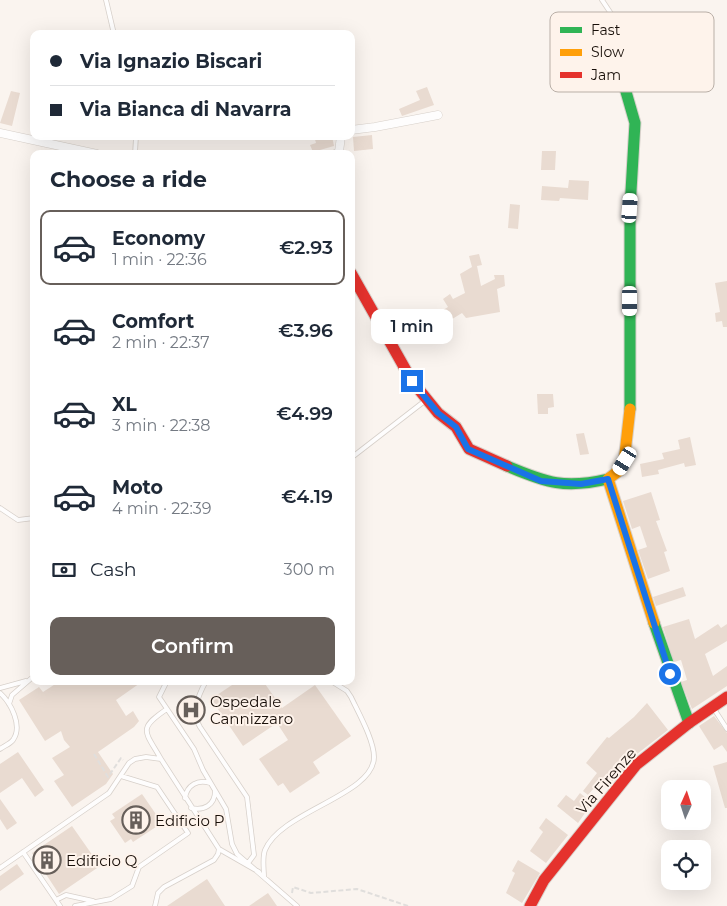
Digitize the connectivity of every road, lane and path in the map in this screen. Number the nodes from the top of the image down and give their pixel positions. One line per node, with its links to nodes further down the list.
1 (106, 0): 4 (lane)
2 (602, 0): 3 (lane)
3 (610, 12)
4 (113, 30)
5 (626, 92): 13 (street)
6 (438, 115): 7 (street)
7 (355, 130)
8 (0, 134): 9 (street)
9 (78, 150)
10 (355, 280): 11 (street)
11 (426, 400): 12 (lane); 13 (street)
12 (355, 455)
13 (608, 479): 27 (street)
14 (0, 508): 15 (lane)
15 (30, 518)
16 (30, 679): 21 (lane)
17 (30, 680): 24 (lane)
18 (165, 685): 26 (lane)
19 (204, 685): 42 (lane)
20 (337, 685): 43 (lane)
21 (0, 688)
22 (0, 693): 24 (lane)
23 (727, 697): 25 (street, Via Firenze)
24 (9, 704): 29 (lane)
25 (713, 707): 27 (street, Via Firenze); 28 (lane)
26 (167, 710): 31 (lane); 34 (lane)
27 (689, 723): 51 (street, Via Firenze)
28 (727, 730)
29 (0, 749)
30 (94, 754): 32 (path)
31 (161, 759): 32 (lane); 36 (lane)
32 (129, 764): 33 (lane)
33 (121, 776): 40 (lane); 49 (lane)
34 (210, 784): 35 (lane); 36 (lane)
35 (214, 790): 37 (lane); 38 (lane)
36 (185, 799): 37 (lane)
37 (191, 808): 39 (lane)
38 (232, 844): 41 (lane); 44 (lane)
39 (219, 849): 41 (lane); 54 (lane)
40 (23, 852): 45 (lane); 48 (lane)
41 (223, 852): 46 (lane)
42 (254, 854): 43 (lane); 44 (lane)
43 (264, 855): 47 (lane)
44 (248, 863): 46 (lane)
45 (0, 868)
46 (259, 872): 47 (lane)
47 (264, 877): 50 (lane)
48 (56, 900): 49 (lane); 52 (lane)
49 (96, 901): 53 (lane)
50 (291, 901): 55 (lane); 56 (path)
51 (534, 901)
52 (60, 906)
53 (75, 906)
54 (155, 906)
55 (297, 906)
56 (408, 906)

